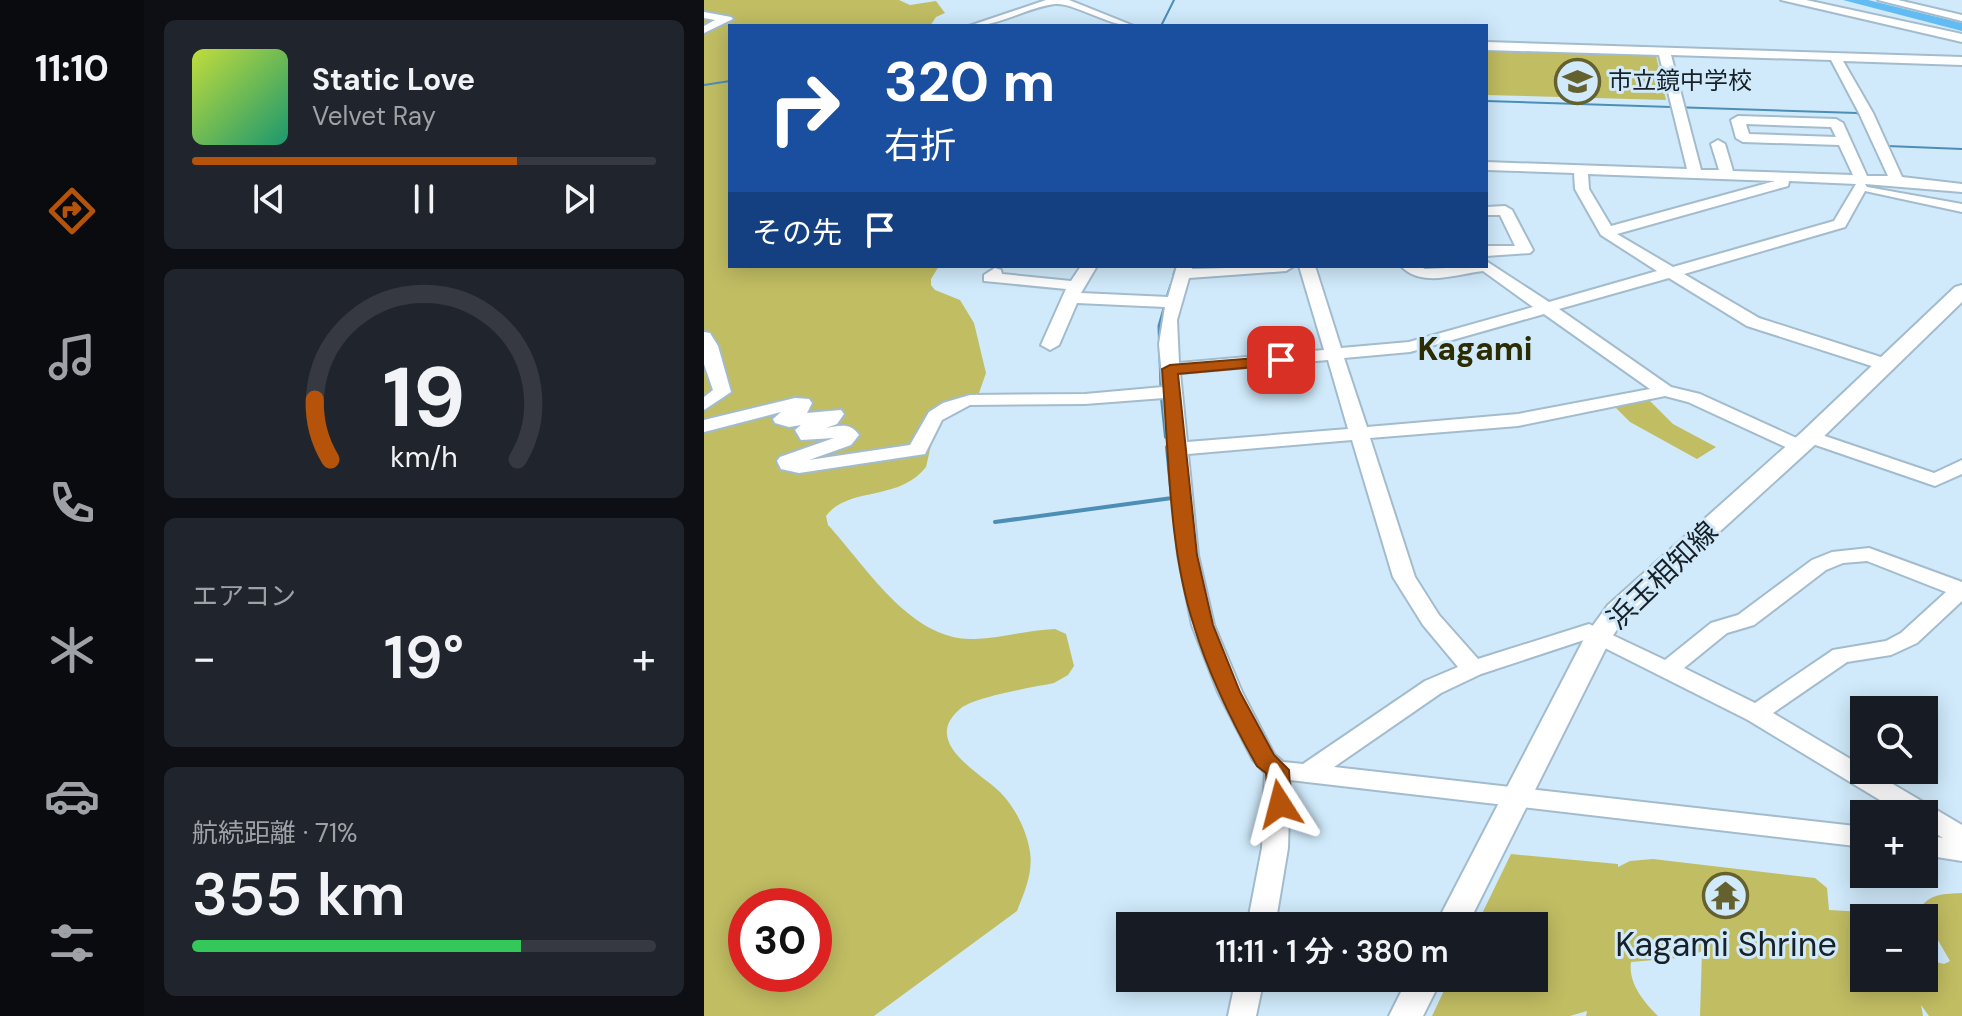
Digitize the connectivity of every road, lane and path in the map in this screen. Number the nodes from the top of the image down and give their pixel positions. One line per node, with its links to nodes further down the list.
1 (1058, 0): 6 (street); 7 (street)
2 (1788, 0): 9 (main road)
3 (1884, 0): 5 (street)
4 (704, 15): 8 (street)
5 (1962, 18)
6 (985, 24)
7 (1123, 24)
8 (704, 30)
9 (1962, 38)
10 (1488, 46): 11 (street)
11 (1664, 52): 12 (street); 18 (street)
12 (1835, 57): 13 (street); 21 (street)
13 (1962, 61)
14 (1844, 141): 14 (street); 22 (street)
15 (1718, 144): 19 (street)
16 (1488, 166): 17 (street)
17 (1581, 169): 18 (street); 26 (street)
18 (1695, 174): 19 (street)
19 (1727, 175): 20 (street)
20 (1788, 177): 22 (street); 26 (street)
21 (1897, 181): 22 (street); 23 (street)
22 (1856, 182): 24 (street); 35 (street)
23 (1962, 188)
24 (1962, 208)
25 (1488, 211): 27 (street)
26 (1606, 232): 35 (street)
27 (1488, 251)
28 (1088, 268): 38 (street)
29 (1235, 268): 34 (street)
30 (1308, 268): 43 (street)
31 (1412, 268): 32 (street)
32 (1470, 268)
33 (1488, 268): 40 (street)
34 (1184, 270): 39 (street)
35 (1668, 271): 40 (street); 44 (street)
36 (995, 273): 38 (street)
37 (1962, 291): 44 (main road, 浜玉相知線)
38 (1073, 293): 39 (street); 42 (street)
39 (1174, 302): 45 (street)
40 (1545, 306): 43 (street); 46 (street)
41 (704, 337): 48 (street)
42 (1050, 345)
43 (1337, 356): 45 (street); 50 (street)
44 (1887, 365): 51 (main road, 浜玉相知線)
45 (1170, 369): 47 (street)
46 (1665, 391): 50 (street); 51 (street)
47 (1172, 392): 49 (street); 52 (street)
48 (704, 405)
49 (704, 426)
50 (1362, 434): 52 (street); 56 (street)
51 (1804, 442): 53 (street); 55 (main road, 浜玉相知線)
52 (1177, 449): 59 (street)
53 (1962, 466)
54 (1962, 590): 57 (street); 58 (street)
55 (1599, 635): 56 (street); 57 (street); 61 (main road, 浜玉相知線)
56 (1473, 669): 60 (street)
57 (1667, 670): 58 (street)
58 (1756, 714): 63 (street)
59 (1277, 770): 60 (street); 66 (street)
60 (1311, 771): 61 (street)
61 (1516, 796): 62 (street); 67 (main road, 浜玉相知線)
62 (1850, 835)
63 (1962, 837)
64 (1938, 847): 65 (street)
65 (1962, 851)
66 (1264, 912)
67 (1458, 912)
68 (1247, 992): 70 (street)
69 (1418, 992): 71 (main road)
70 (1242, 1016)
71 (1406, 1016)

